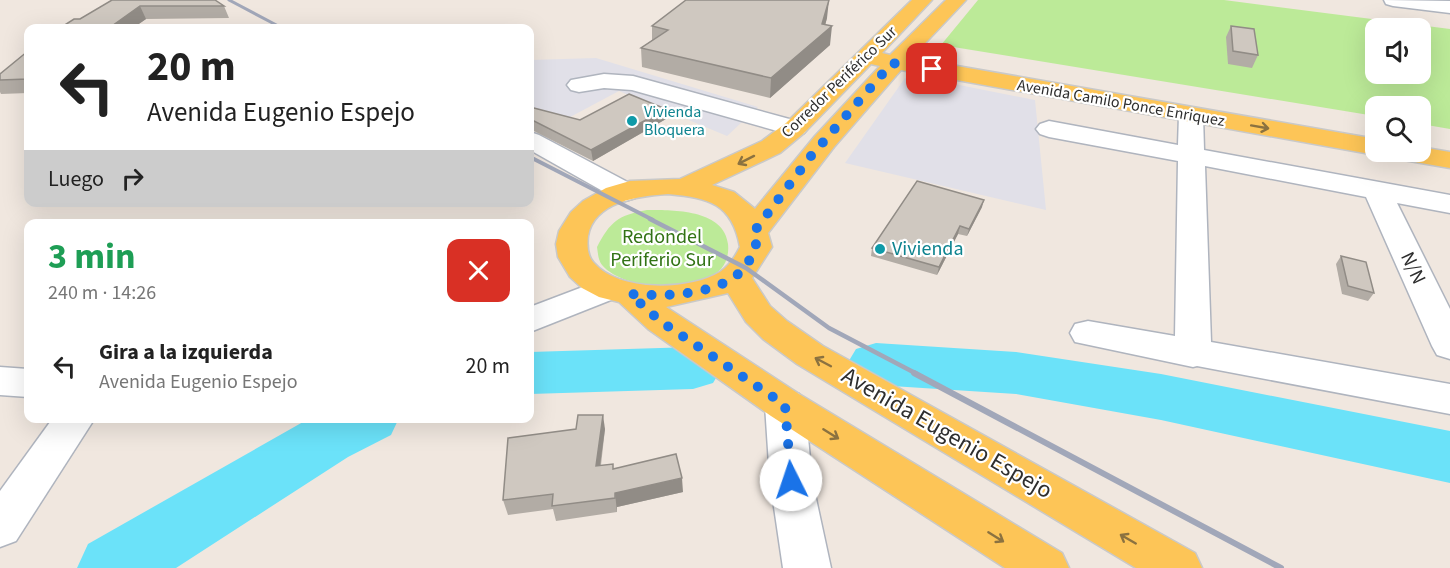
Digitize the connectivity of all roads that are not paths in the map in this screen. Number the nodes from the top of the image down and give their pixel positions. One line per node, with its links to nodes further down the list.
1 (923, 0): 5 (main road, Corredor Periférico Sur)
2 (957, 0): 5 (main road, Corredor Periférico Sur)
3 (1393, 0): 4 (street)
4 (1450, 7)
5 (886, 53): 7 (main road, Avenida Camilo Ponce Enriquez); 10 (main road, Corredor Periférico Sur); 23 (main road, Corredor Periférico Sur)
6 (579, 85): 10 (street)
7 (1085, 88): 8 (main road, Avenida Camilo Ponce Enriquez); 9 (main road, Avenida Camilo Ponce Enriquez)
8 (1191, 115): 15 (main road, Avenida Camilo Ponce Enriquez, one-way to 15); 16 (street)
9 (1365, 126)
10 (795, 128): 19 (main road, Corredor Periférico Sur, one-way to 19)
11 (1049, 129): 16 (street)
12 (1431, 138): 13 (main road)
13 (1450, 141)
14 (534, 142): 21 (street)
15 (1365, 145)
16 (1191, 154): 20 (street); 29 (street)
17 (1431, 157): 18 (main road)
18 (1450, 160)
19 (685, 187): 21 (main road); 23 (main road)
20 (1377, 190): 22 (street); 28 (street, N/N)
21 (625, 192): 25 (main road)
22 (1450, 204)
23 (753, 233): 24 (main road)
24 (735, 277): 25 (main road); 38 (main road, Avenida Eugenio Espejo, one-way to 24)
25 (620, 291): 26 (street); 33 (main road)
26 (534, 319)
27 (1088, 333): 29 (street)
28 (1450, 346)
29 (1193, 354): 32 (street)
30 (0, 381): 31 (street)
31 (24, 383)
32 (1450, 399)
33 (785, 405): 36 (street); 37 (main road, one-way to 37)
34 (72, 423): 35 (street)
35 (0, 527)
36 (807, 568)
37 (1045, 568)
38 (1178, 568)

